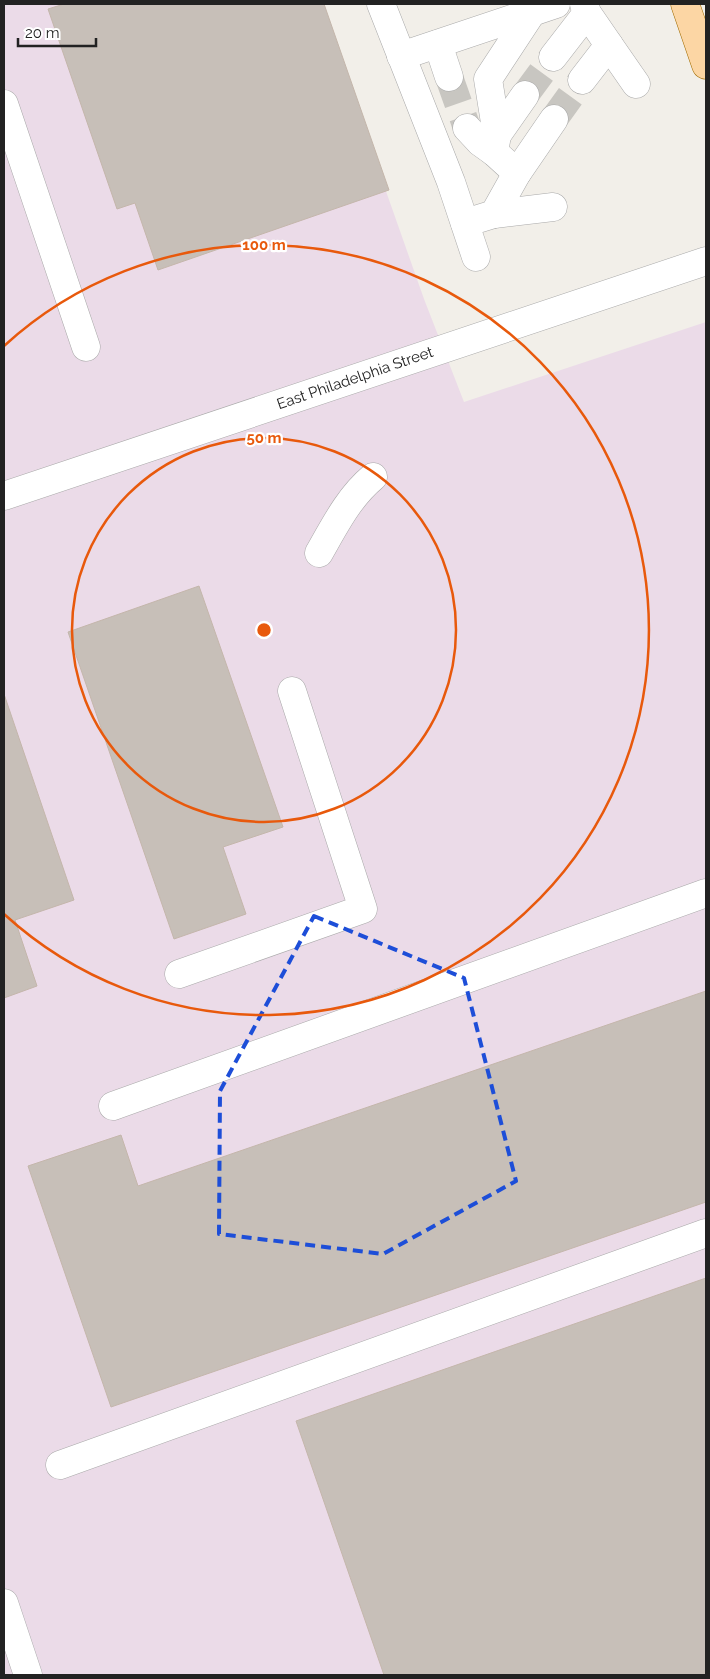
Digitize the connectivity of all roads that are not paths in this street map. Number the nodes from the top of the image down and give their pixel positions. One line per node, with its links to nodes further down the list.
1 (381, 4): 7 (street)
2 (685, 4): 9 (main road)
3 (544, 8): 5 (street); 17 (street)
4 (585, 9): 6 (street); 8 (street)
5 (438, 44): 7 (street); 10 (street)
6 (610, 45): 11 (street); 12 (street)
7 (401, 56): 21 (street)
8 (553, 57)
9 (706, 65)
10 (449, 77)
11 (582, 80)
12 (636, 84)
13 (525, 95): 17 (street)
14 (4, 104): 24 (street)
15 (554, 119): 18 (street)
16 (467, 128): 17 (street)
17 (496, 144): 18 (street)
18 (517, 173): 20 (street)
19 (553, 207): 20 (street)
20 (494, 214): 21 (street)
21 (465, 223): 22 (street)
22 (476, 257)
23 (706, 261): 26 (street, East Philadelphia Street)
24 (86, 347)
25 (373, 477): 27 (street)
26 (4, 496)
27 (319, 553)
28 (292, 691): 30 (street)
29 (706, 893): 31 (street)
30 (179, 974)
31 (113, 1106)
32 (706, 1233): 33 (street)
33 (60, 1464)
34 (4, 1603): 35 (street)
35 (28, 1675)

